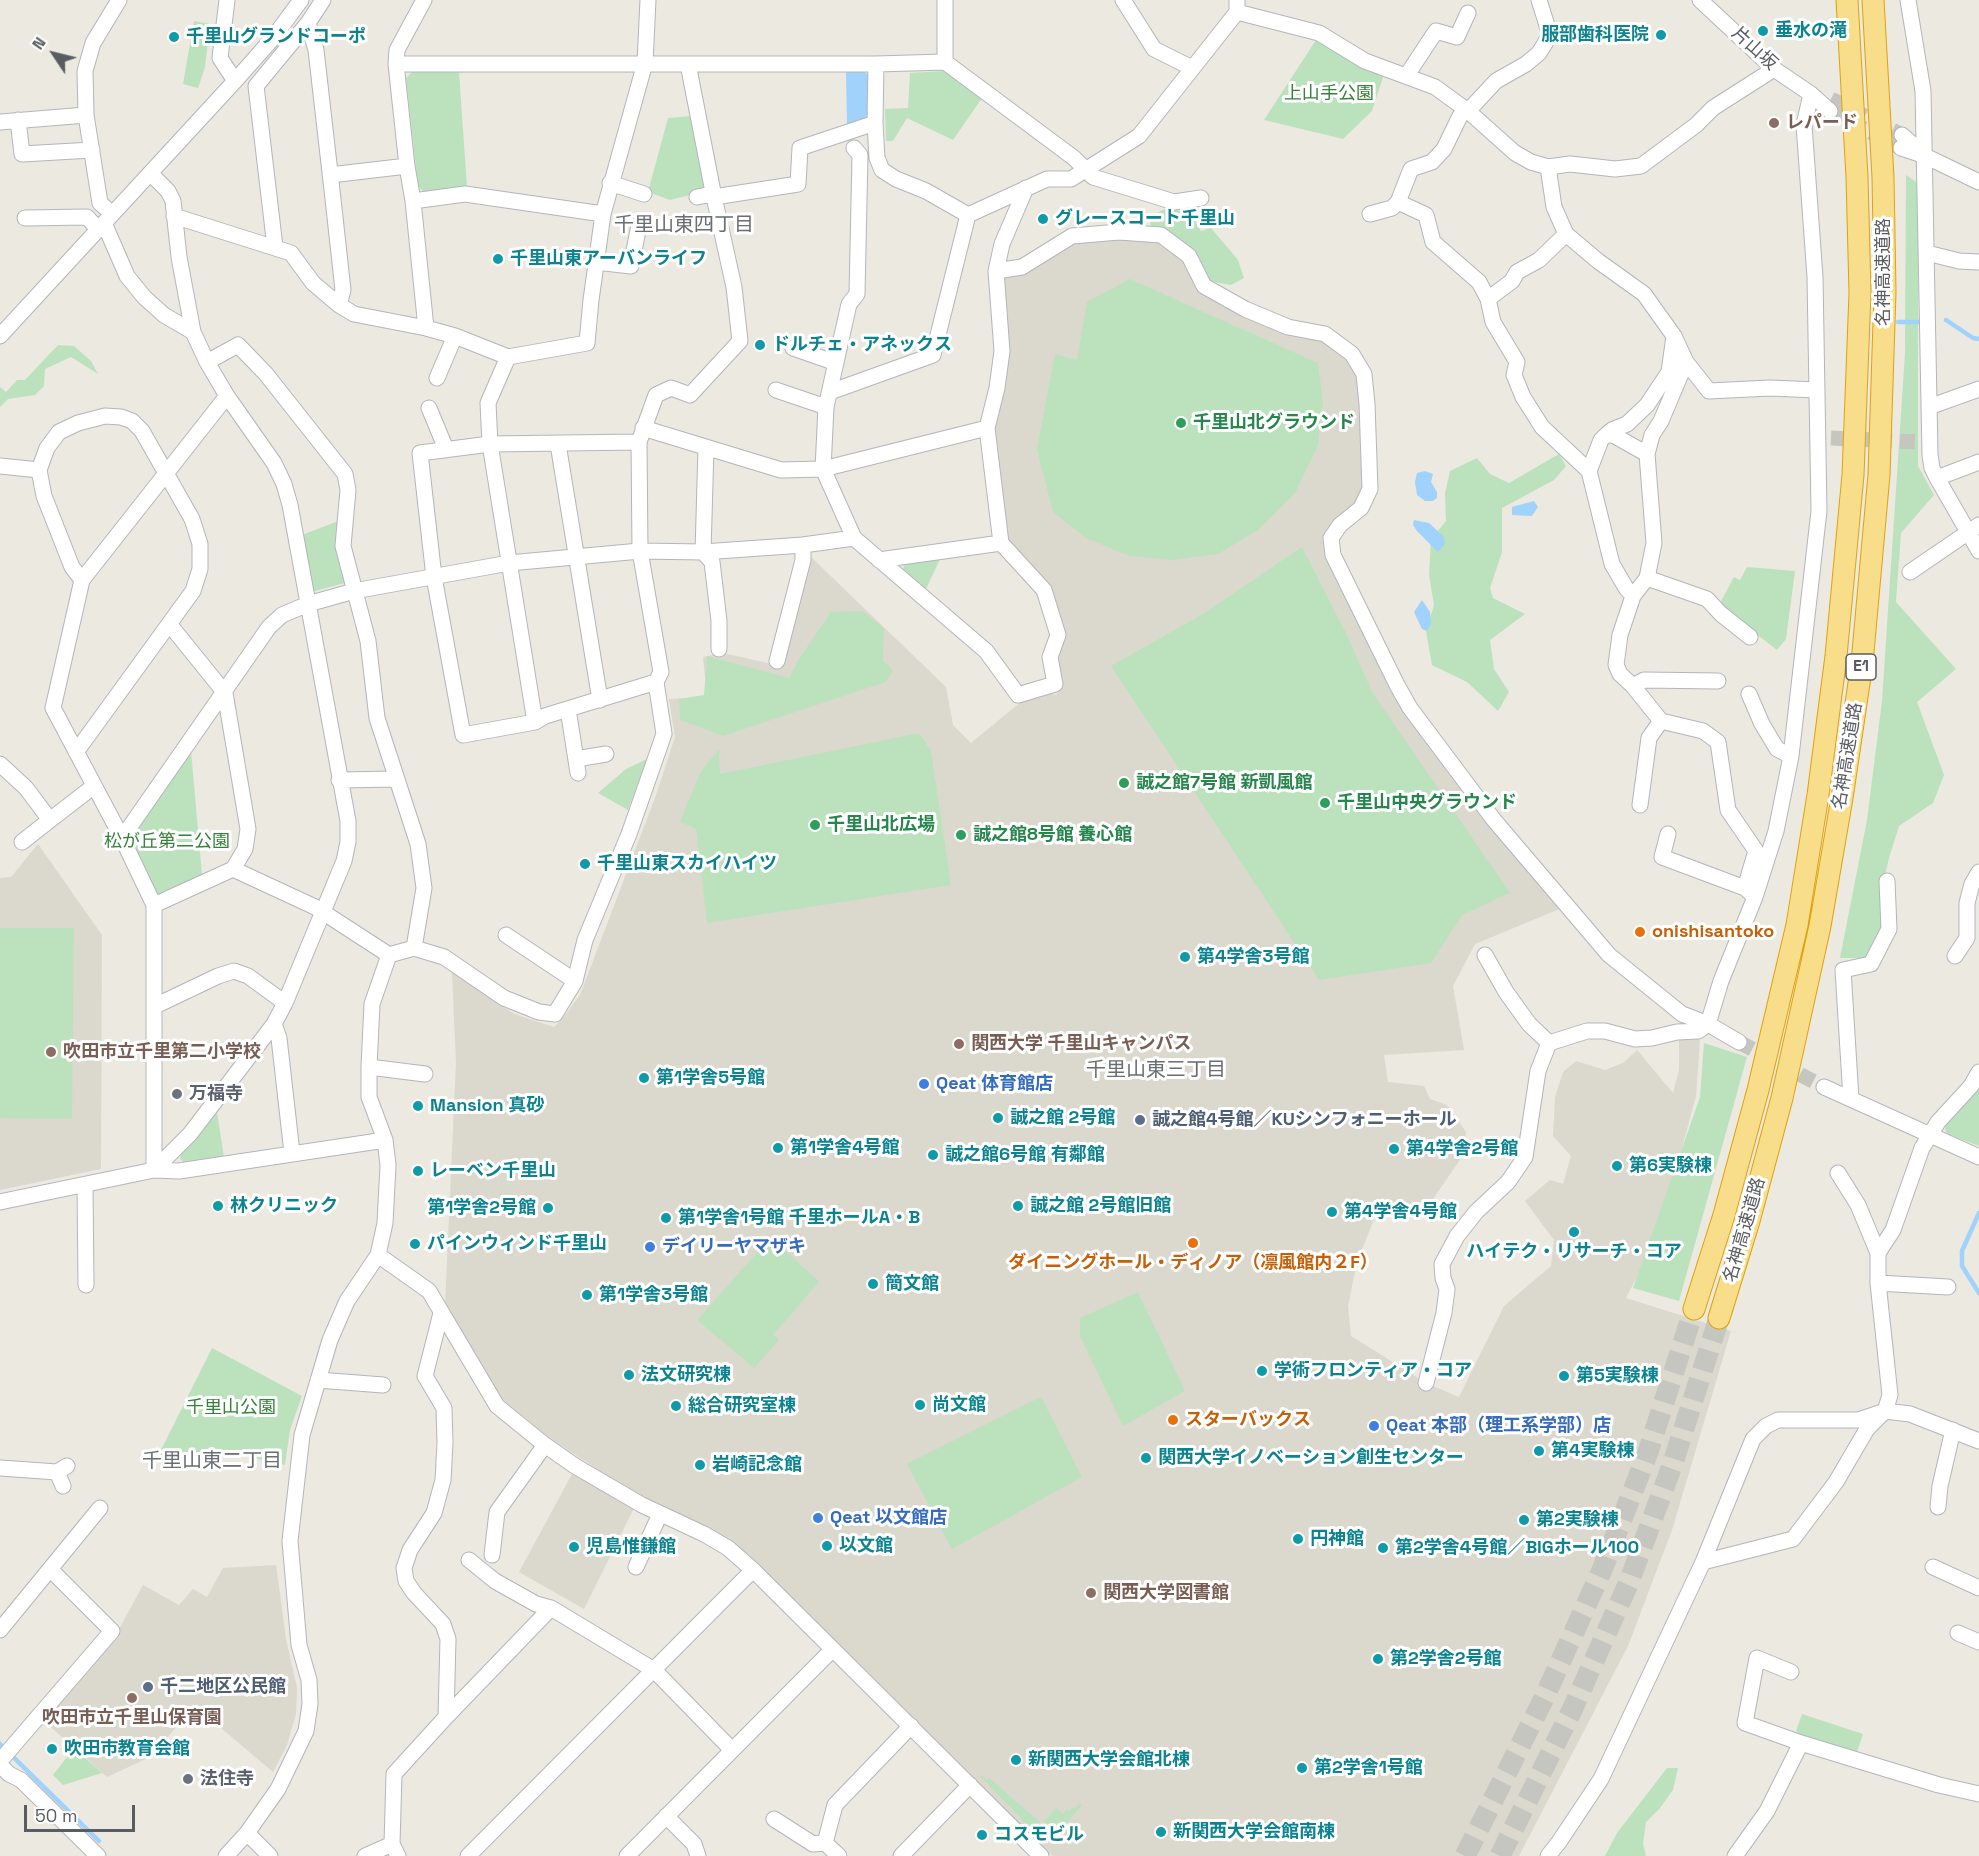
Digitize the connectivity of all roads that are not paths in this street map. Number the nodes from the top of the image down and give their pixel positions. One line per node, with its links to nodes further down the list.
1 (119, 0): 29 (street)
2 (226, 0): 25 (street)
3 (301, 0): 25 (street)
4 (323, 0): 16 (street)
5 (424, 0): 19 (street)
6 (648, 0): 18 (street)
7 (945, 0): 17 (street)
8 (1123, 0): 22 (street)
9 (1539, 0): 28 (street)
10 (1700, 0): 23 (street, 片山坂)
11 (1847, 0): 179 (highway, 名神高速道路 / E1)
12 (1873, 0): 181 (highway, 名神高速道路 / E1)
13 (1908, 0): 36 (street)
14 (1237, 6): 22 (street); 24 (street)
15 (1468, 13): 24 (street)
16 (308, 24): 41 (street); 59 (street)
17 (945, 62): 21 (street); 39 (street)
18 (645, 63): 19 (street); 20 (street); 43 (street)
19 (396, 64): 37 (street)
20 (688, 64): 21 (street); 47 (street)
21 (876, 64): 32 (street)
22 (1192, 68): 39 (street)
23 (1774, 69): 26 (street, 片山坂); 38 (street)
24 (1407, 75): 28 (street)
25 (235, 81): 40 (street)
26 (1811, 94): 27 (street, 片山坂); 81 (street)
27 (1830, 105)
28 (1468, 111): 38 (street); 50 (street)
29 (86, 115): 30 (street); 35 (street)
30 (18, 120): 31 (street); 35 (street)
31 (0, 122)
32 (875, 123): 47 (street); 53 (street)
33 (1901, 142): 36 (street)
34 (854, 148): 77 (street)
35 (92, 150): 56 (street)
36 (1925, 156): 42 (street); 60 (street)
37 (407, 166): 41 (street); 49 (street)
38 (1548, 167): 58 (street)
39 (1085, 169): 44 (street); 48 (street)
40 (151, 174): 54 (street); 56 (street)
41 (330, 175): 67 (street)
42 (1979, 182)
43 (610, 183): 45 (street); 51 (street)
44 (1026, 188): 53 (street); 65 (street)
45 (644, 194)
46 (698, 197): 47 (street)
47 (714, 197): 88 (street)
48 (1201, 198)
49 (413, 201): 51 (street); 68 (street)
50 (1398, 202): 52 (street); 66 (street)
51 (603, 214): 63 (street)
52 (1370, 214)
53 (968, 215): 83 (street)
54 (174, 216): 59 (street); 69 (street)
55 (25, 218): 56 (street)
56 (105, 222): 69 (street); 70 (street)
57 (639, 225): 63 (street)
58 (1566, 234): 66 (street); 72 (street)
59 (275, 247): 67 (street)
60 (1927, 253): 62 (street); 84 (street)
61 (1979, 254): 62 (street)
62 (1959, 261): 64 (street)
63 (596, 262): 74 (street)
64 (1979, 262)
65 (996, 271): 86 (street); 158 (street)
66 (1488, 299): 98 (street)
67 (339, 305): 68 (street)
68 (426, 328): 71 (street)
69 (193, 332): 75 (street)
70 (0, 336)
71 (455, 336): 74 (street); 78 (street)
72 (1674, 336): 76 (street); 87 (street)
73 (793, 348): 77 (street)
74 (508, 357): 89 (street)
75 (207, 362): 82 (street); 115 (street)
76 (1686, 362): 81 (street); 93 (street)
77 (836, 363): 83 (street)
78 (437, 378)
79 (1979, 388): 84 (street)
80 (776, 390): 83 (street)
81 (1817, 390): 133 (street)
82 (227, 396): 99 (street); 117 (street)
83 (828, 400): 96 (street)
84 (1929, 407): 100 (street)
85 (429, 408): 92 (street)
86 (987, 428): 96 (street); 103 (street)
87 (1607, 434): 93 (street); 98 (street)
88 (641, 435): 90 (street); 91 (street); 105 (street)
89 (490, 444): 90 (street); 92 (street); 110 (street)
90 (558, 444): 108 (street)
91 (706, 448): 96 (street); 107 (street)
92 (446, 449): 112 (street)
93 (1647, 454): 113 (street)
94 (1979, 462): 100 (street)
95 (0, 466): 97 (street)
96 (823, 469): 102 (street)
97 (39, 470): 99 (street); 114 (street)
98 (1589, 471): 116 (street)
99 (167, 473): 114 (street); 118 (street)
100 (1937, 478): 101 (street)
101 (1974, 529): 106 (street); 111 (street)
102 (854, 538): 104 (street); 109 (street)
103 (1001, 543): 109 (street); 109 (street)
104 (803, 545): 107 (street); 121 (street)
105 (639, 551): 107 (street); 108 (street); 123 (street)
106 (1979, 551)
107 (703, 552): 120 (street)
108 (576, 557): 110 (street); 127 (street)
109 (879, 560)
110 (509, 563): 112 (street); 130 (street)
111 (1910, 572)
112 (434, 577): 115 (street); 130 (street)
113 (1647, 578): 116 (street); 119 (street)
114 (82, 580): 131 (street)
115 (354, 591): 117 (street); 135 (street)
116 (1634, 596): 124 (street)
117 (308, 604): 125 (street); 136 (street)
118 (170, 625): 125 (street); 131 (street)
119 (1750, 637)
120 (719, 649)
121 (777, 661)
122 (1718, 681): 124 (street)
123 (656, 682): 127 (street); 154 (street)
124 (1633, 686): 129 (street)
125 (225, 693): 141 (street); 143 (street)
126 (1749, 694): 133 (street)
127 (600, 700): 128 (street)
128 (568, 709): 130 (street); 132 (street)
129 (1661, 721): 138 (street); 146 (street)
130 (535, 722)
131 (76, 752): 137 (street)
132 (606, 754)
133 (1791, 756): 146 (street)
134 (2, 770): 139 (street)
135 (396, 779): 136 (street); 150 (street)
136 (339, 780): 148 (street)
137 (94, 786): 139 (street); 141 (street)
138 (1640, 805)
139 (50, 820): 142 (street)
140 (1668, 834): 146 (street)
141 (122, 838): 147 (street)
142 (22, 842)
143 (233, 869): 147 (street); 148 (street)
144 (1979, 872): 153 (street)
145 (1887, 881): 165 (street)
146 (1750, 892): 158 (street)
147 (154, 905): 156 (street)
148 (323, 912): 151 (street); 155 (street)
149 (506, 935): 154 (street)
150 (414, 948): 151 (street); 154 (street)
151 (389, 955): 161 (street)
152 (1485, 955): 160 (street)
153 (1955, 956)
154 (574, 981)
155 (285, 1003): 156 (street); 157 (street)
156 (155, 1006): 170 (street)
157 (273, 1024): 168 (street); 170 (street)
158 (1707, 1024): 159 (street); 160 (street)
159 (1739, 1042)
160 (1550, 1043): 183 (street)
161 (369, 1067): 163 (street); 167 (street)
162 (1979, 1072): 166 (street)
163 (425, 1074)
164 (1824, 1087): 165 (street)
165 (1851, 1100): 166 (street)
166 (1930, 1136): 169 (street); 174 (street)
167 (385, 1140): 168 (street); 175 (street)
168 (292, 1153): 170 (street)
169 (1979, 1157)
170 (154, 1170): 172 (street)
171 (1838, 1173): 174 (street)
172 (85, 1185): 173 (street); 177 (street)
173 (0, 1202)
174 (1878, 1253): 176 (street)
175 (378, 1255): 180 (street); 182 (street)
176 (1878, 1283): 178 (street); 185 (street)
177 (86, 1285)
178 (1948, 1287)
179 (1694, 1309)
180 (441, 1313): 188 (street); 209 (street)
181 (1719, 1318)
182 (318, 1380): 184 (street); 218 (street)
183 (1426, 1383)
184 (383, 1384)
185 (1885, 1411): 186 (street); 196 (street); 196 (street)
186 (1953, 1430): 187 (street); 191 (street)
187 (1979, 1441)
188 (544, 1445): 193 (street); 194 (street)
189 (0, 1468): 190 (street)
190 (63, 1486)
191 (1938, 1507)
192 (100, 1508): 199 (street)
193 (660, 1514): 198 (street); 200 (street)
194 (492, 1555)
195 (469, 1560): 202 (street)
196 (1702, 1562): 231 (street)
197 (1933, 1567): 201 (street)
198 (636, 1568)
199 (50, 1569): 203 (street); 213 (street)
200 (753, 1570): 206 (street); 207 (street)
201 (1979, 1588)
202 (551, 1608): 207 (street); 209 (street)
203 (0, 1630)
204 (1958, 1633): 205 (street)
205 (1979, 1642)
206 (832, 1650): 210 (street); 212 (street)
207 (654, 1670): 212 (street); 225 (street)
208 (1791, 1672): 211 (street)
209 (446, 1717): 220 (street)
210 (911, 1726): 214 (street); 219 (street)
211 (1801, 1743): 215 (street); 232 (street)
212 (732, 1750): 216 (street)
213 (4, 1758): 221 (street)
214 (970, 1785): 229 (street); 230 (street)
215 (1979, 1793)
216 (666, 1816): 226 (street); 227 (street)
217 (774, 1820): 219 (street)
218 (247, 1833): 222 (street); 223 (street)
219 (825, 1843): 228 (street)
220 (395, 1850): 224 (street)
221 (98, 1856)
222 (226, 1856)
223 (270, 1856)
224 (365, 1856)
225 (468, 1856)
226 (627, 1856)
227 (698, 1856)
228 (840, 1856)
229 (902, 1856)
230 (1041, 1856)
231 (1548, 1856)
232 (1735, 1856)

